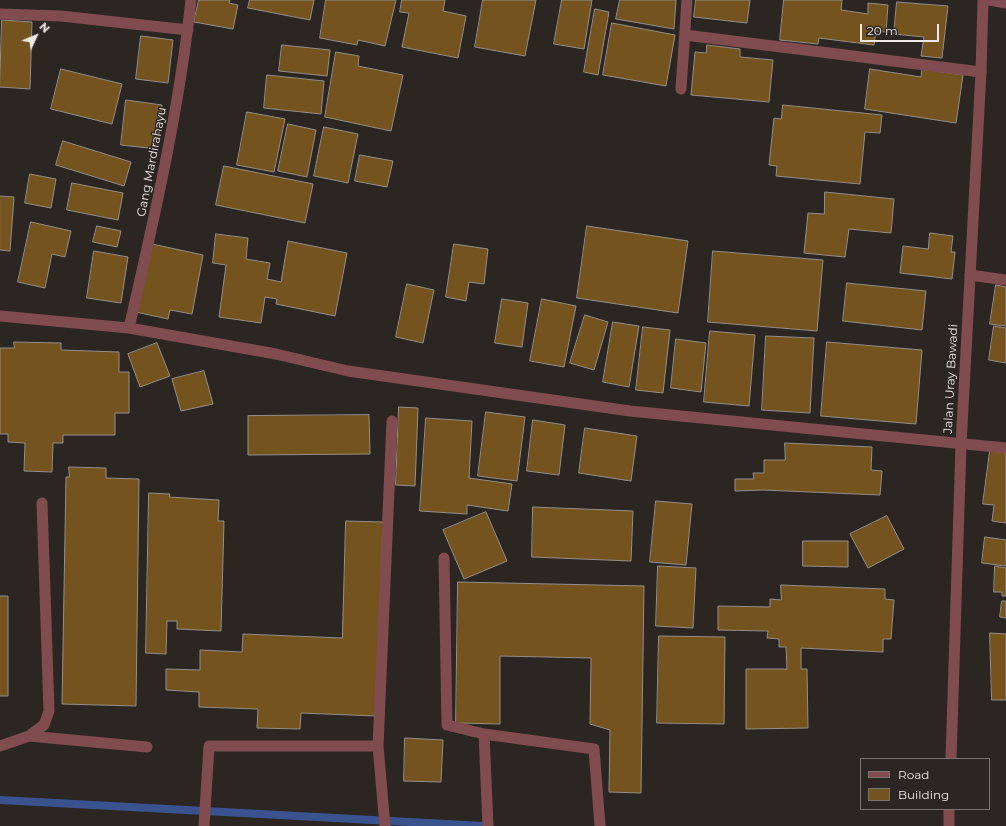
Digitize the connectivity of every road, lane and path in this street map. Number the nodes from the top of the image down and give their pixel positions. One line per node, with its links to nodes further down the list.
1 (191, 0): 7 (street, Gang Mardirahayu)
2 (687, 0): 8 (street)
3 (983, 0): 9 (street, Jalan Uray Bawadi)
4 (989, 0): 5 (street)
5 (1006, 2)
6 (0, 14): 7 (street)
7 (188, 30): 14 (street, Gang Mardirahayu)
8 (685, 35): 9 (street); 10 (street)
9 (981, 72): 11 (street, Jalan Uray Bawadi)
10 (681, 89)
11 (970, 275): 12 (street); 16 (street, Jalan Uray Bawadi)
12 (1006, 280)
13 (0, 316): 14 (street)
14 (129, 328): 16 (street)
15 (392, 421): 23 (street)
16 (961, 445): 17 (street); 25 (street, Jalan Uray Bawadi)
17 (1006, 448)
18 (42, 503): 21 (street)
19 (444, 558): 20 (street)
20 (484, 734): 29 (street); 30 (street)
21 (29, 736): 22 (street); 24 (street)
22 (0, 746)
23 (378, 746): 27 (street); 28 (street)
24 (147, 747)
25 (951, 758)
26 (949, 810): 31 (street)
27 (204, 826)
28 (385, 826)
29 (488, 826)
30 (600, 826)
31 (949, 826)

